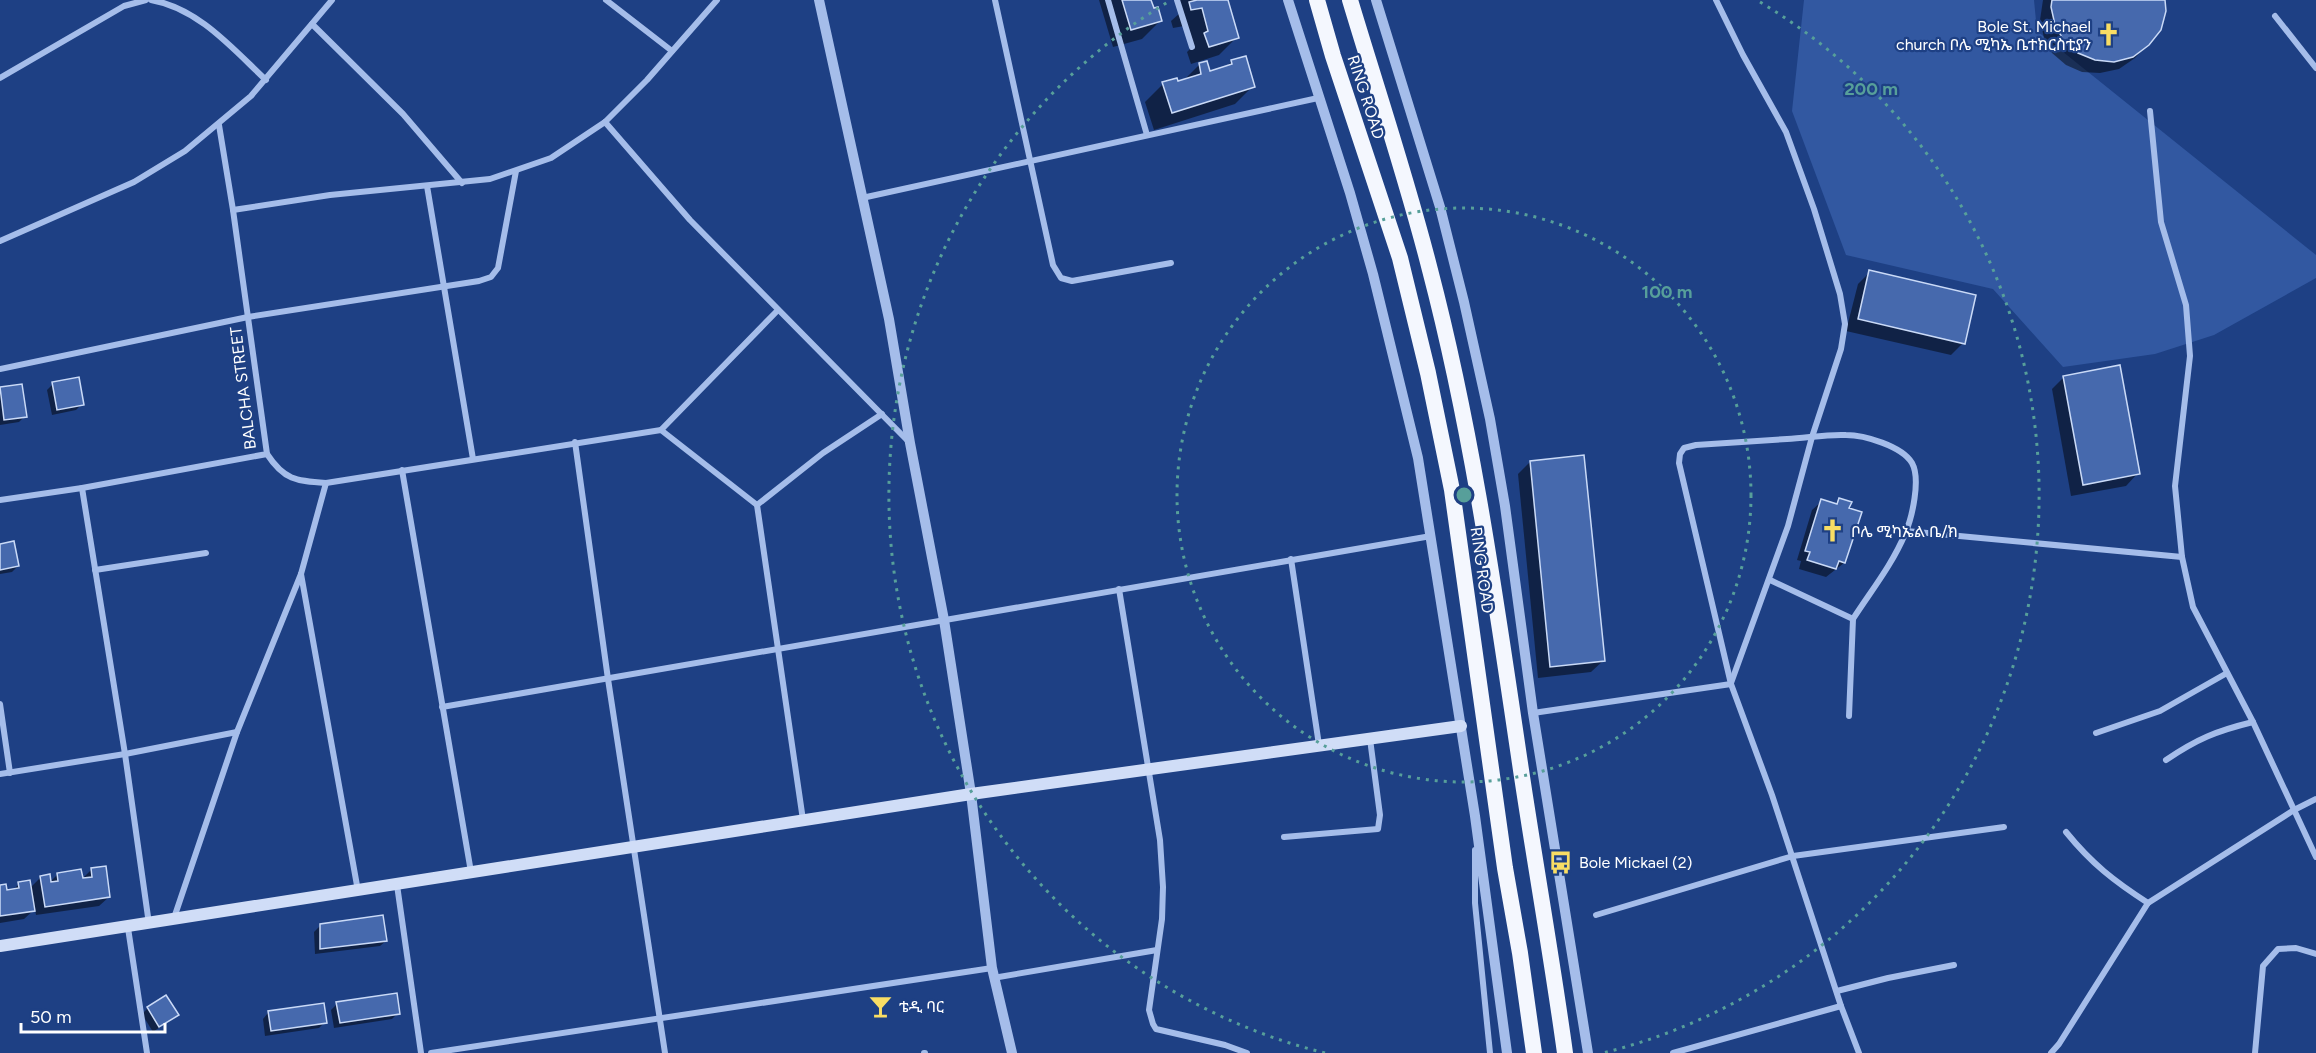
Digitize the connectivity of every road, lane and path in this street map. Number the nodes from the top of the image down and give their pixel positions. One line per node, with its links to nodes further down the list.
1 (146, 0): 20 (street)
2 (151, 0): 21 (street)
3 (332, 0): 16 (street)
4 (606, 0): 18 (street)
5 (717, 0): 18 (street)
6 (819, 0): 31 (street)
7 (995, 0): 27 (street)
8 (1108, 0): 26 (street)
9 (1178, 0): 17 (street)
10 (1288, 0): 22 (street)
11 (1317, 0): 118 (highway, RING ROAD)
12 (1350, 0): 119 (highway, RING ROAD)
13 (1376, 0): 68 (street)
14 (1716, 0): 41 (street)
15 (2275, 16): 19 (street)
16 (312, 24): 21 (street); 29 (street)
17 (1192, 47)
18 (672, 51): 24 (street)
19 (2316, 68)
20 (0, 78)
21 (266, 80): 25 (street)
22 (1318, 98): 26 (street); 52 (street)
23 (2150, 111): 54 (street)
24 (605, 122): 28 (street); 36 (street)
25 (219, 124): 32 (street, BALCHA STREET); 33 (street)
26 (1147, 135): 27 (street)
27 (1032, 160): 31 (street); 34 (street)
28 (516, 171): 29 (street); 35 (street)
29 (462, 183): 30 (street)
30 (427, 186): 32 (street); 35 (street)
31 (862, 198): 43 (street)
32 (233, 210): 37 (street, BALCHA STREET)
33 (0, 241)
34 (1170, 263)
35 (445, 286): 37 (street); 45 (street)
36 (778, 310): 39 (street); 40 (street)
37 (248, 317): 38 (street); 44 (street, BALCHA STREET)
38 (0, 369)
39 (882, 414): 43 (street); 50 (street)
40 (661, 430): 42 (street); 50 (street)
41 (1812, 437): 51 (street); 58 (street); 65 (street)
42 (575, 442): 45 (street); 64 (street)
43 (910, 443): 61 (street)
44 (267, 454): 47 (street); 48 (street, BALCHA STREET)
45 (473, 459): 46 (street)
46 (402, 470): 47 (street); 67 (street)
47 (326, 483): 57 (street)
48 (82, 488): 49 (street, BALCHA STREET); 56 (street)
49 (0, 500)
50 (757, 505): 62 (street)
51 (1906, 531): 54 (street); 60 (street)
52 (1431, 536): 55 (street); 71 (street)
53 (206, 553): 56 (street)
54 (2182, 557): 63 (street)
55 (1291, 559): 59 (street); 75 (street)
56 (95, 570): 76 (street)
57 (301, 574): 72 (street); 94 (street)
58 (1770, 580): 60 (street); 65 (street)
59 (1119, 589): 61 (street); 78 (street)
60 (1853, 619): 69 (street)
61 (944, 620): 62 (street); 81 (street)
62 (779, 649): 64 (street); 85 (street)
63 (2227, 673): 70 (street); 73 (street)
64 (608, 679): 67 (street); 89 (street)
65 (1731, 684): 68 (street); 90 (street)
66 (0, 704): 79 (street)
67 (442, 707): 92 (street)
68 (1533, 713): 120 (street)
69 (1849, 716)
70 (2253, 722): 77 (street); 83 (street)
71 (1461, 726): 74 (main road); 84 (street)
72 (237, 732): 76 (street); 97 (street)
73 (2096, 733)
74 (1370, 738): 75 (main road); 88 (street)
75 (1318, 745): 78 (main road)
76 (125, 754): 79 (street); 98 (street)
77 (2166, 760)
78 (1148, 770): 81 (main road); 101 (street)
79 (10, 773): 80 (street)
80 (0, 774)
81 (971, 794): 85 (main road); 104 (street)
82 (2316, 800): 83 (street)
83 (2294, 810): 91 (street); 95 (street)
84 (1475, 816): 116 (street); 117 (street)
85 (803, 820): 89 (main road)
86 (2004, 827): 90 (street)
87 (2066, 832): 95 (street)
88 (1284, 837)
89 (634, 847): 92 (main road); 107 (street)
90 (1793, 856): 96 (street); 105 (street)
91 (2316, 857)
92 (471, 874): 93 (main road)
93 (397, 885): 94 (main road); 110 (street)
94 (358, 891): 97 (main road)
95 (2148, 903): 123 (street)
96 (1596, 915)
97 (174, 920): 98 (main road)
98 (149, 924): 99 (main road)
99 (128, 928): 100 (main road); 109 (street)
100 (0, 946)
101 (1157, 950): 104 (street); 115 (street)
102 (2316, 954): 124 (street)
103 (1954, 966): 105 (street)
104 (992, 973): 107 (street); 114 (street)
105 (1837, 991): 106 (street)
106 (1841, 1006): 121 (street); 122 (street)
107 (660, 1018): 108 (street); 113 (street)
108 (492, 1044): 111 (street); 112 (street)
109 (147, 1053)
110 (421, 1053)
111 (431, 1053)
112 (494, 1053)
113 (665, 1053)
114 (1012, 1053)
115 (1247, 1053)
116 (1490, 1053)
117 (1507, 1053)
118 (1534, 1053)
119 (1565, 1053)
120 (1587, 1053)
121 (1673, 1053)
122 (1859, 1053)
123 (2051, 1053)
124 (2255, 1053)

